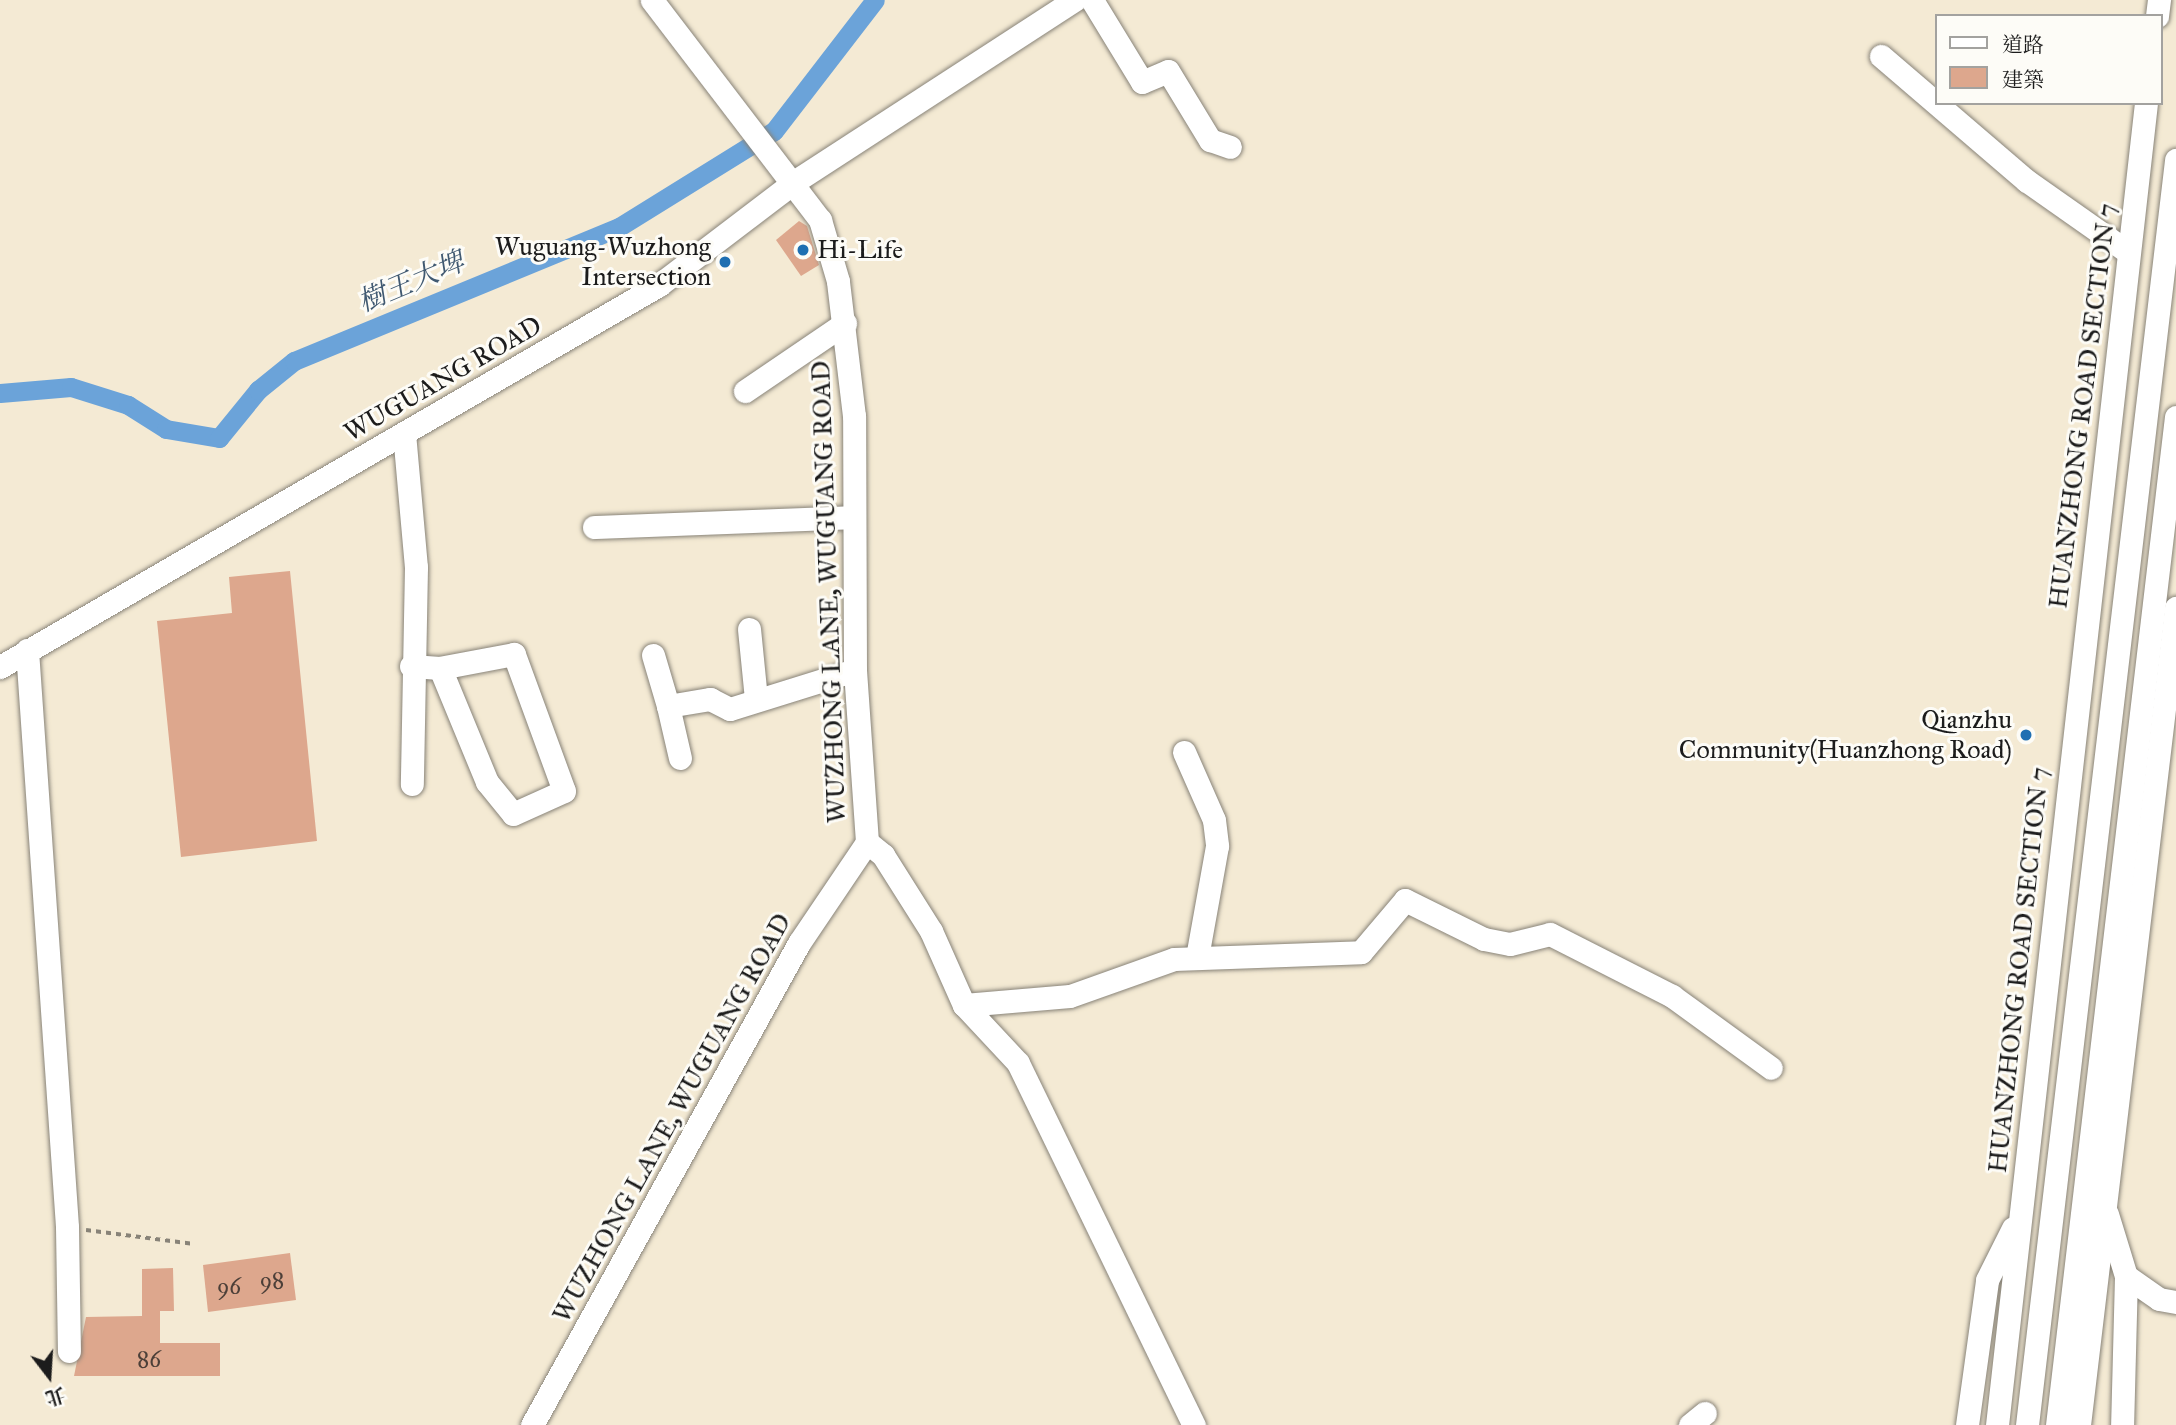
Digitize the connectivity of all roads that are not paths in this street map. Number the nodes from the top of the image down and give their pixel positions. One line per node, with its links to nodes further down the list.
1 (652, 0): 10 (street, WUZHONG LANE, WUGUANG ROAD)
2 (1074, 0): 10 (street, WUGUANG ROAD)
3 (1092, 0): 8 (street)
4 (1881, 56): 5 (street)
5 (1934, 101)
6 (1938, 105): 11 (street)
7 (2146, 105): 11 (street, HUANZHONG ROAD SECTION 7)
8 (1230, 148)
9 (2176, 160): 44 (street, HUANZHONG ROAD SECTION 7)
10 (794, 182): 12 (street, WUZHONG LANE, WUGUANG ROAD); 15 (street, WUGUANG ROAD)
11 (2128, 252): 36 (street, HUANZHONG ROAD SECTION 7)
12 (845, 323): 13 (street); 16 (street, WUZHONG LANE, WUGUANG ROAD)
13 (745, 391)
14 (2176, 417): 45 (street)
15 (404, 433): 20 (street, WUGUANG ROAD); 22 (street)
16 (852, 517): 17 (street); 25 (street, WUZHONG LANE, WUGUANG ROAD)
17 (594, 527)
18 (2176, 608): 35 (street)
19 (749, 629): 26 (street)
20 (27, 650): 23 (street, WUGUANG ROAD); 39 (street)
21 (653, 655): 27 (street)
22 (411, 666): 24 (street); 30 (street)
23 (0, 667)
24 (440, 668): 24 (street)
25 (855, 670): 26 (street); 31 (street, WUZHONG LANE, WUGUANG ROAD)
26 (756, 699): 27 (street)
27 (668, 706): 29 (street)
28 (1184, 752): 32 (street)
29 (680, 758)
30 (412, 783)
31 (867, 842): 33 (street); 40 (street, WUZHONG LANE, WUGUANG ROAD)
32 (1197, 957): 33 (street); 34 (street)
33 (964, 1005): 41 (street)
34 (1771, 1068)
35 (2104, 1205): 37 (street); 46 (street)
36 (2021, 1209): 42 (street); 43 (street, HUANZHONG ROAD SECTION 7)
37 (2126, 1276): 38 (street); 47 (street)
38 (2176, 1302)
39 (69, 1351)
40 (532, 1425)
41 (1194, 1425)
42 (1967, 1425)
43 (1997, 1425)
44 (2027, 1425)
45 (2057, 1425)
46 (2080, 1425)
47 (2122, 1425)

